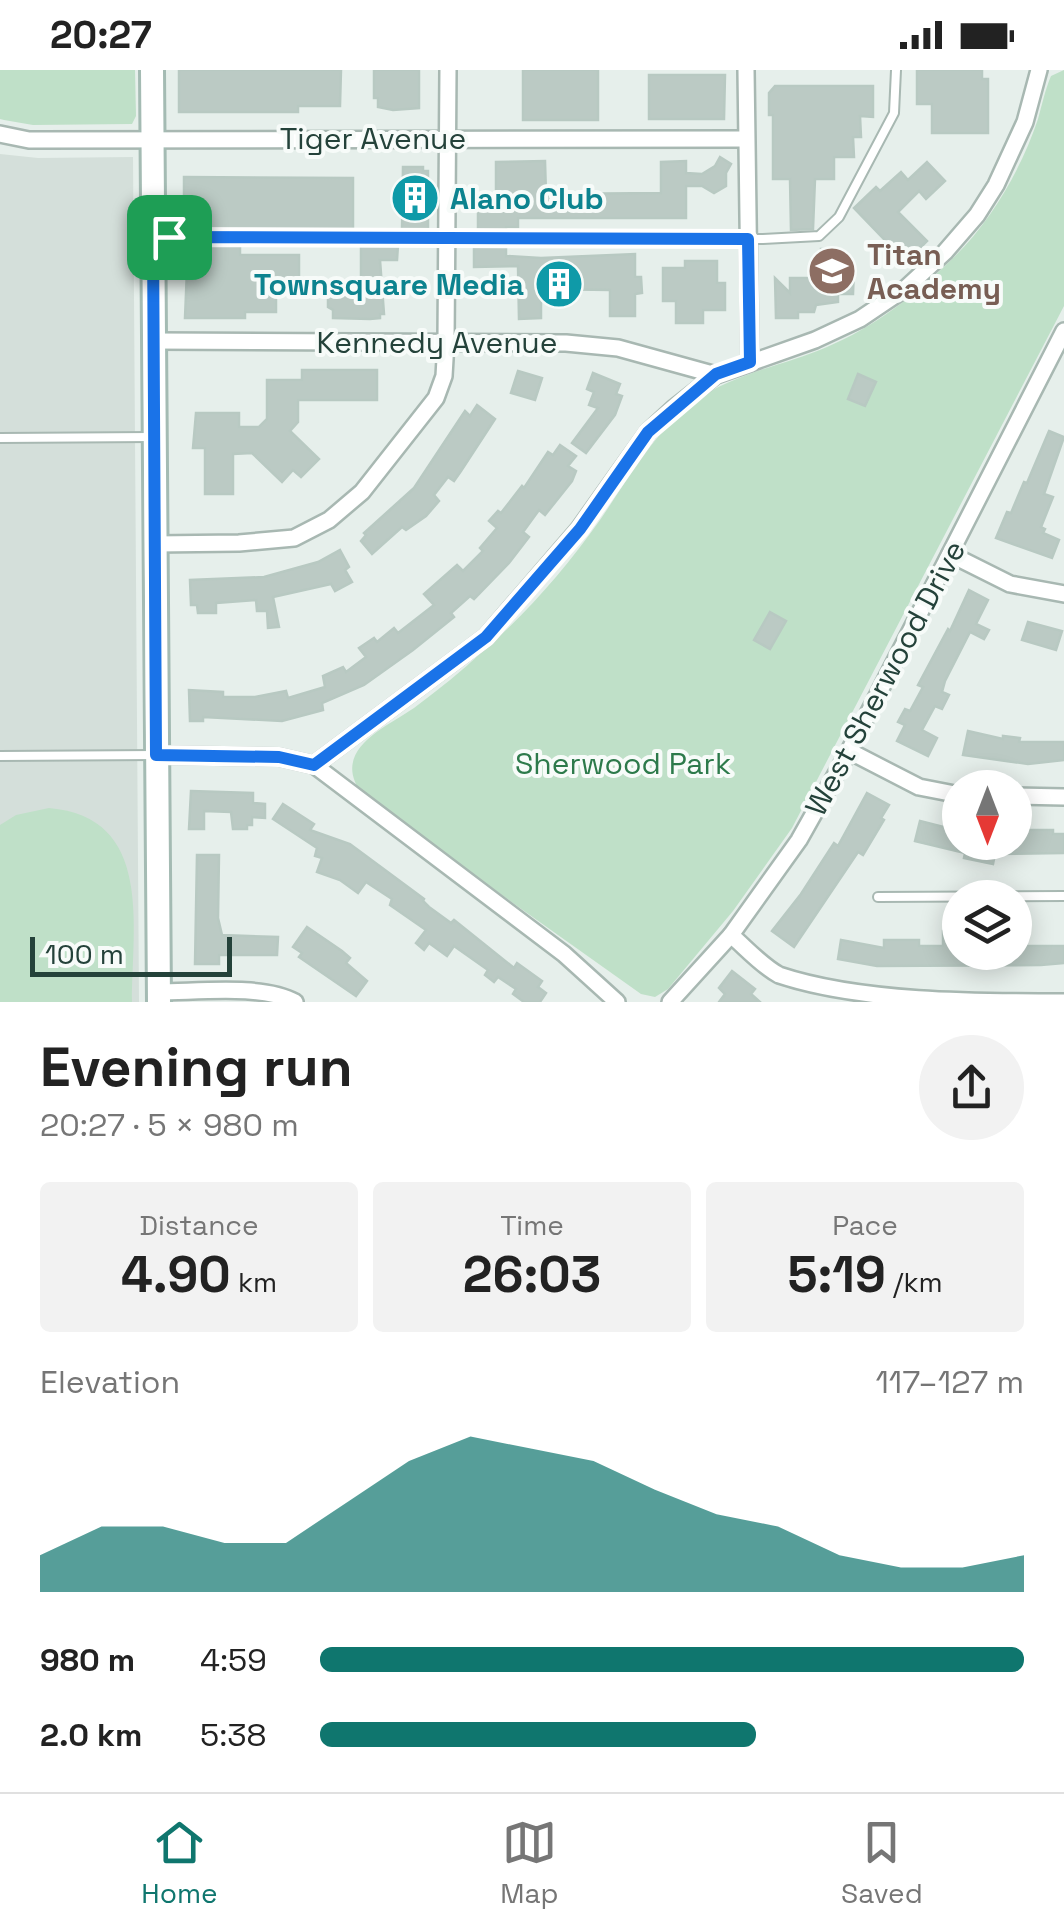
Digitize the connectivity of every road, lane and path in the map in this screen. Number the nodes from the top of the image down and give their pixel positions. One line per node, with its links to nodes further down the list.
1 (152, 70): 7 (street)
2 (448, 70): 8 (street)
3 (746, 70): 9 (street)
4 (896, 70): 12 (lane)
5 (1039, 70): 17 (street)
6 (0, 134): 7 (street, Tiger Avenue)
7 (152, 137): 8 (street, Tiger Avenue); 10 (street)
8 (448, 139): 9 (street, Tiger Avenue); 11 (street)
9 (746, 140): 12 (street)
10 (153, 237): 11 (lane); 14 (street)
11 (447, 237): 12 (lane); 15 (street)
12 (748, 239): 17 (street)
13 (1064, 331): 16 (street, West Sherwood Drive)
14 (154, 341): 15 (street, Kennedy Avenue); 19 (street)
15 (446, 342): 18 (street, Kennedy Avenue); 21 (street)
16 (1057, 358): 22 (street, West Sherwood Drive)
17 (750, 362): 18 (street)
18 (716, 374): 27 (street)
19 (154, 436): 20 (lane); 21 (street)
20 (0, 438)
21 (155, 544): 25 (street)
22 (950, 554): 23 (street); 24 (street, West Sherwood Drive)
23 (1064, 594)
24 (849, 751): 28 (street); 33 (street, West Sherwood Drive)
25 (156, 755): 26 (lane); 27 (street); 34 (street)
26 (0, 756)
27 (314, 765): 36 (street)
28 (942, 791)
29 (1032, 796): 30 (street)
30 (1064, 797)
31 (1064, 896): 32 (lane)
32 (878, 897)
33 (731, 935): 37 (street, West Sherwood Drive); 38 (street)
34 (159, 997): 35 (street)
35 (295, 1002)
36 (617, 1002)
37 (670, 1002)
38 (1064, 1002)

